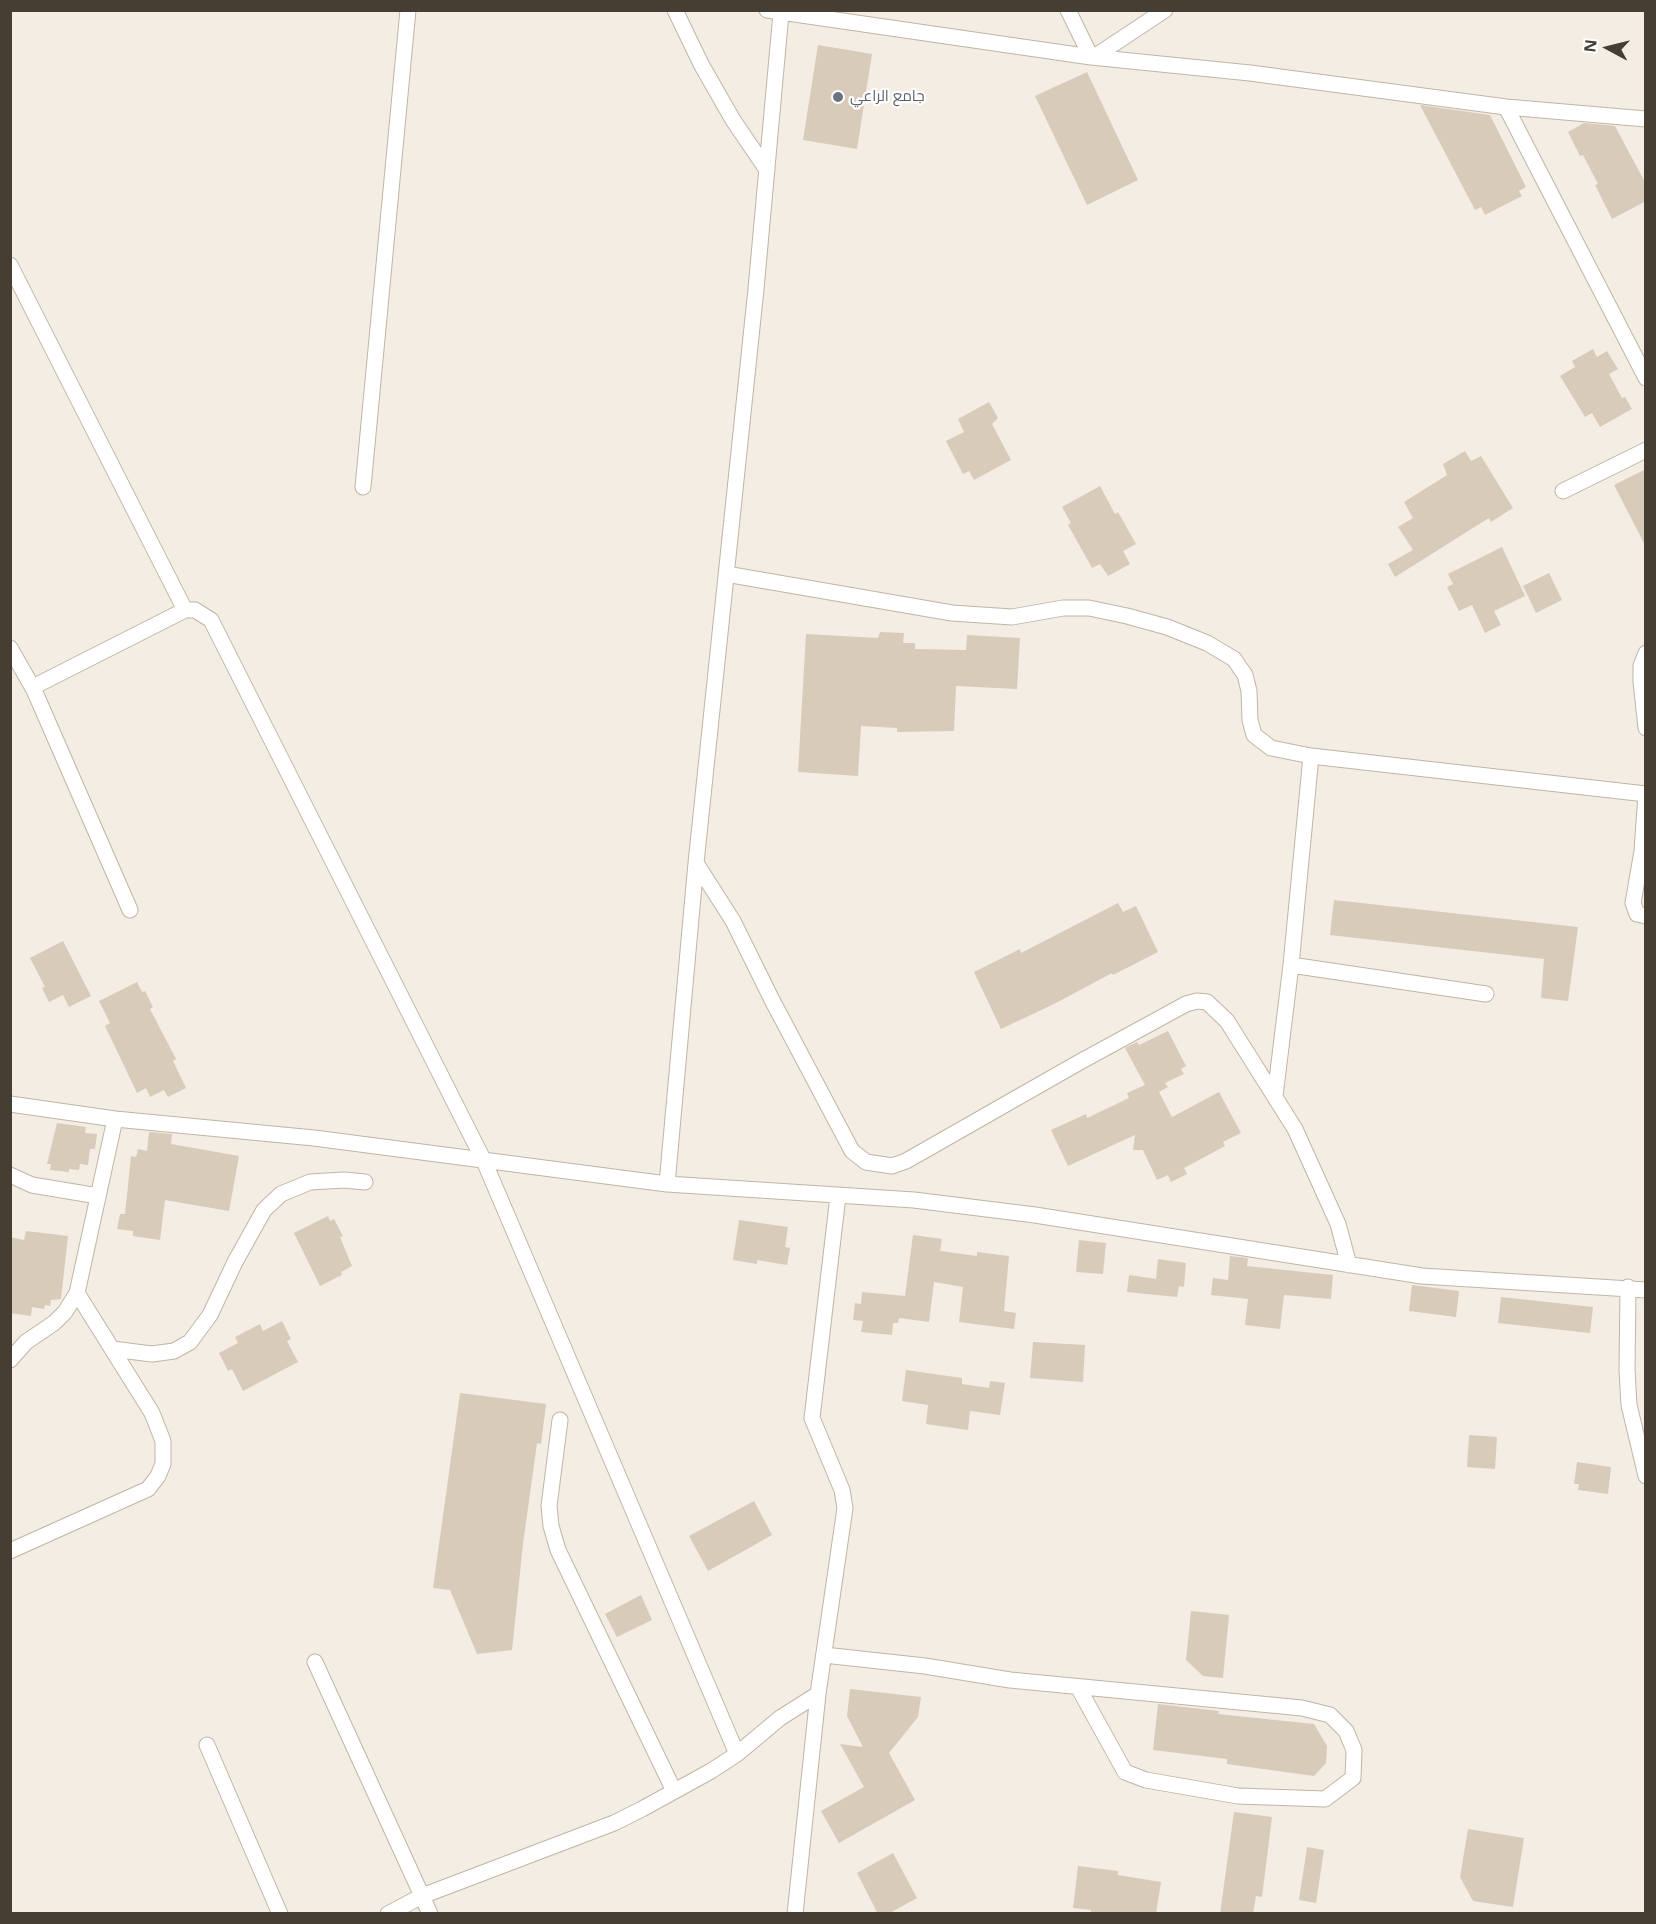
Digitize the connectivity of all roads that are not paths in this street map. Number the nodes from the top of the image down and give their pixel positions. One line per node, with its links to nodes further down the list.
1 (408, 10): 13 (street)
2 (675, 10): 9 (street)
3 (1068, 10): 6 (street)
4 (1165, 10): 6 (street)
5 (774, 12): 6 (street); 9 (street)
6 (1093, 57): 7 (street)
7 (1506, 107): 8 (street); 11 (street)
8 (1646, 119)
9 (766, 170): 15 (street)
10 (10, 265): 16 (street)
11 (1646, 378)
12 (1646, 450): 14 (street)
13 (363, 487)
14 (1563, 491)
15 (726, 574): 21 (street); 22 (street)
16 (186, 610): 19 (street); 30 (street)
17 (10, 648): 19 (street)
18 (1646, 653): 20 (street)
19 (33, 687): 23 (street)
20 (1646, 728)
21 (1311, 756): 24 (street); 25 (street)
22 (696, 863): 27 (street); 33 (street)
23 (130, 910)
24 (1646, 916)
25 (1291, 965): 26 (street); 27 (street)
26 (1486, 994)
27 (1275, 1096): 36 (street)
28 (10, 1104): 29 (street)
29 (115, 1119): 30 (street); 34 (street)
30 (484, 1161): 33 (street); 50 (street)
31 (10, 1175): 34 (street)
32 (366, 1182): 40 (street)
33 (667, 1184): 35 (street)
34 (98, 1196): 39 (street)
35 (838, 1196): 36 (street); 45 (street)
36 (1349, 1265): 37 (street)
37 (1628, 1287): 38 (street); 43 (street)
38 (1646, 1290)
39 (77, 1293): 40 (street); 41 (street)
40 (112, 1349): 44 (street)
41 (10, 1360)
42 (560, 1420): 51 (street)
43 (1646, 1476)
44 (10, 1551)
45 (824, 1655): 47 (street); 48 (street)
46 (315, 1662): 52 (street)
47 (1078, 1687): 47 (street)
48 (818, 1694): 50 (street); 56 (street)
49 (207, 1745): 53 (street)
50 (737, 1754): 51 (street)
51 (674, 1791): 52 (street)
52 (422, 1896): 54 (street); 55 (street)
53 (280, 1914)
54 (388, 1914)
55 (430, 1914)
56 (795, 1914)

